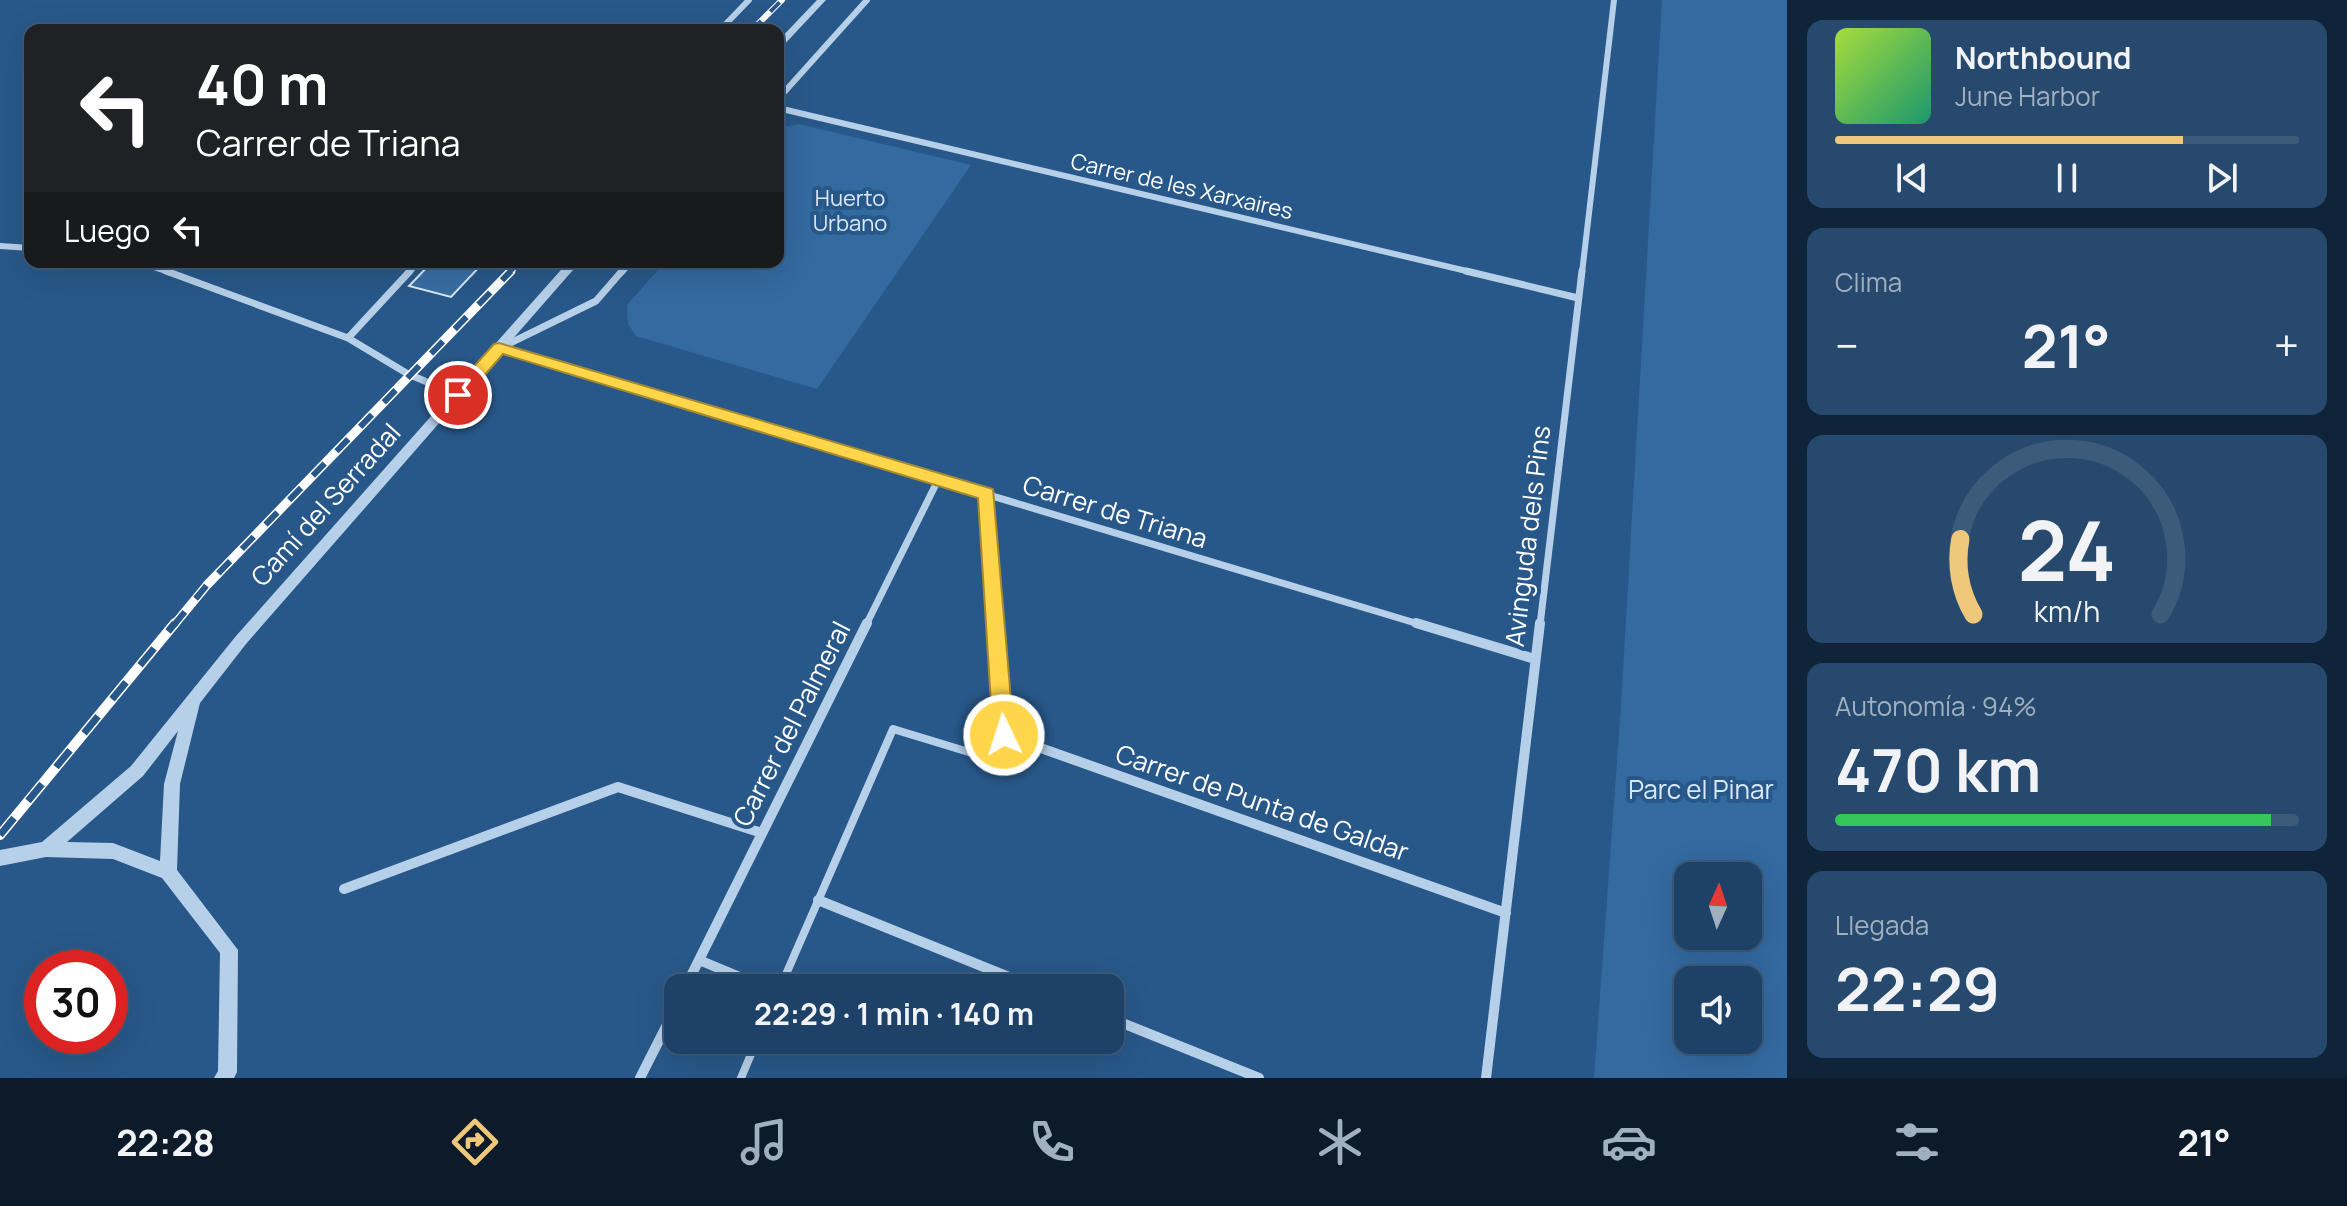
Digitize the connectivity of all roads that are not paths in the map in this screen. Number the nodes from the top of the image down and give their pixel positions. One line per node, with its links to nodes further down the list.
1 (749, 0): 5 (street)
2 (822, 0): 6 (street)
3 (867, 0): 7 (street)
4 (1612, 0): 15 (street, Avinguda dels Pins)
5 (726, 24)
6 (784, 40)
7 (784, 92)
8 (784, 109): 15 (street, Carrer de les Xarxaires)
9 (0, 246): 10 (street)
10 (24, 248)
11 (156, 268): 16 (street)
12 (413, 268): 16 (street)
13 (569, 268): 17 (street, Camí del Serradal)
14 (626, 268): 17 (street, Camí del Serradal)
15 (1578, 298): 21 (street, Avinguda dels Pins)
16 (348, 338): 18 (street)
17 (499, 348): 18 (street, Camí del Serradal); 19 (street, Carrer de Triana)
18 (458, 395): 22 (street, Camí del Serradal)
19 (938, 480): 20 (street, Carrer de Triana); 24 (street, Carrer del Palmeral)
20 (986, 494): 21 (street, Carrer de Triana); 23 (street)
21 (1535, 659): 30 (street, Avinguda dels Pins)
22 (195, 698): 25 (street, Camí del Serradal); 27 (street, Camí del Serradal)
23 (1004, 735): 29 (street); 30 (street, Carrer de Punta de Galdar)
24 (762, 833): 28 (street); 31 (street, Carrer del Palmeral)
25 (46, 849): 26 (street); 27 (street)
26 (0, 858)
27 (168, 872): 39 (street)
28 (344, 889)
29 (818, 900): 34 (street); 35 (street)
30 (1506, 913): 43 (street, Avinguda dels Pins)
31 (699, 960): 32 (street, Carrer del Palmeral); 33 (street)
32 (692, 974)
33 (732, 974)
34 (786, 974)
35 (1001, 974)
36 (1124, 1024): 42 (street)
37 (664, 1031): 40 (street)
38 (751, 1054): 41 (street)
39 (226, 1076)
40 (640, 1078)
41 (741, 1078)
42 (1259, 1078)
43 (1486, 1078)

